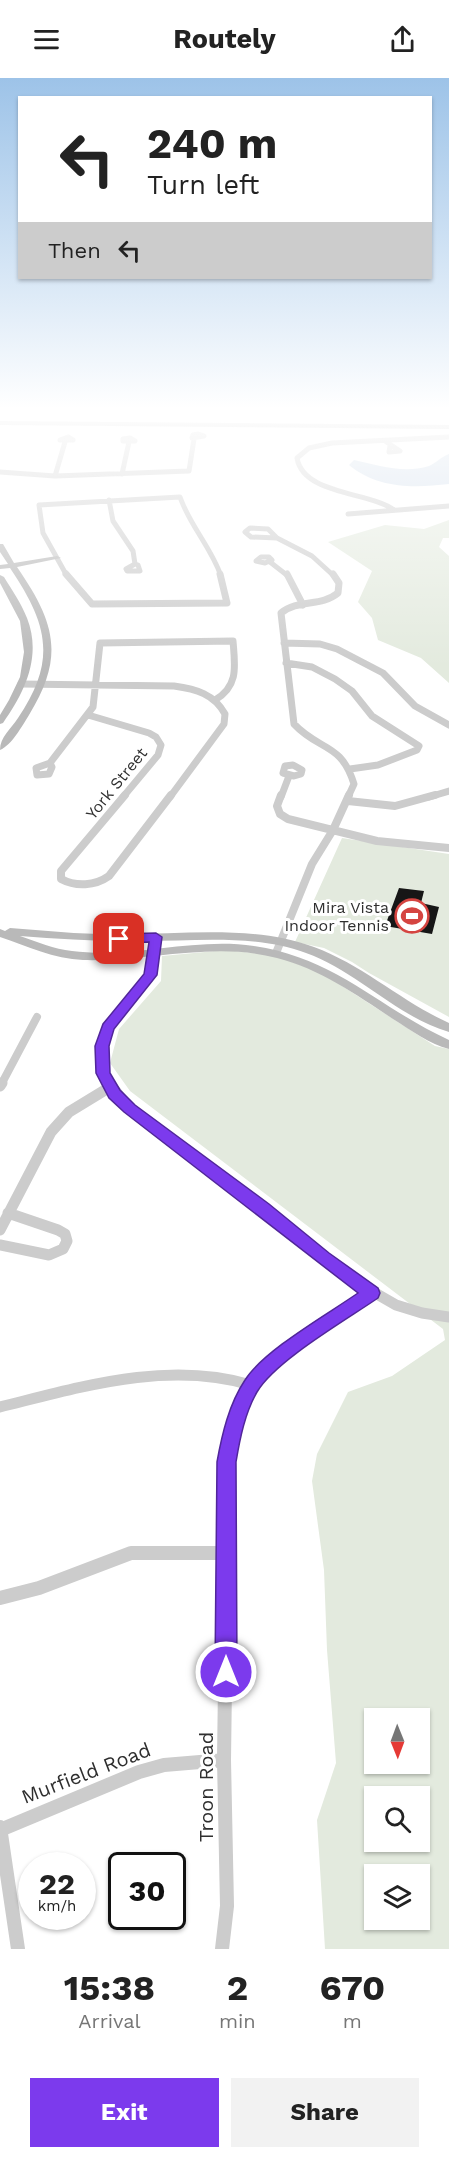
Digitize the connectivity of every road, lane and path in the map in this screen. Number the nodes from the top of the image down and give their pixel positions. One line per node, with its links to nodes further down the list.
1 (341, 492): 4 (street)
2 (109, 500): 8 (street); 8 (street); 10 (street)
3 (449, 506): 4 (street)
4 (394, 510): 5 (street)
5 (348, 514)
6 (277, 538): 6 (street); 14 (street)
7 (0, 546): 11 (street)
8 (57, 558): 11 (street)
9 (270, 562): 14 (street)
10 (135, 564)
11 (12, 565): 12 (street); 18 (street)
12 (0, 567)
13 (0, 577): 17 (street)
14 (303, 605): 15 (street)
15 (284, 643): 16 (street); 23 (street)
16 (286, 663): 26 (street); 26 (street)
17 (20, 687): 18 (street); 22 (street)
18 (39, 688): 19 (street); 24 (street)
19 (96, 688): 20 (street); 20 (street); 21 (street)
20 (215, 700): 21 (street, York Street)
21 (88, 715): 25 (street)
22 (0, 720)
23 (449, 725)
24 (0, 747)
25 (50, 763)
26 (351, 769): 29 (street)
27 (289, 776): 30 (street)
28 (449, 792): 29 (street)
29 (348, 801): 30 (street)
30 (333, 830): 31 (street); 35 (street)
31 (449, 848)
32 (0, 932): 34 (street); 37 (street)
33 (156, 937): 34 (street); 35 (street); 36 (street)
34 (103, 938): 37 (street)
35 (278, 947): 36 (street); 39 (street); 40 (street)
36 (154, 952): 37 (street); 42 (street)
37 (100, 956)
38 (37, 1017): 41 (street)
39 (449, 1028)
40 (449, 1045)
41 (0, 1086)
42 (110, 1087): 43 (street); 46 (street)
43 (8, 1213): 44 (street); 45 (street)
44 (0, 1230)
45 (0, 1245)
46 (372, 1293): 47 (street); 48 (street, Troon Road)
47 (449, 1317)
48 (252, 1385): 49 (street); 50 (street, Troon Road)
49 (0, 1407)
50 (225, 1553): 51 (street); 52 (street, Troon Road)
51 (0, 1598)
52 (224, 1760): 53 (street, Murfield Road); 55 (street, Troon Road)
53 (0, 1829): 54 (street)
54 (18, 1949)
55 (222, 1949)

